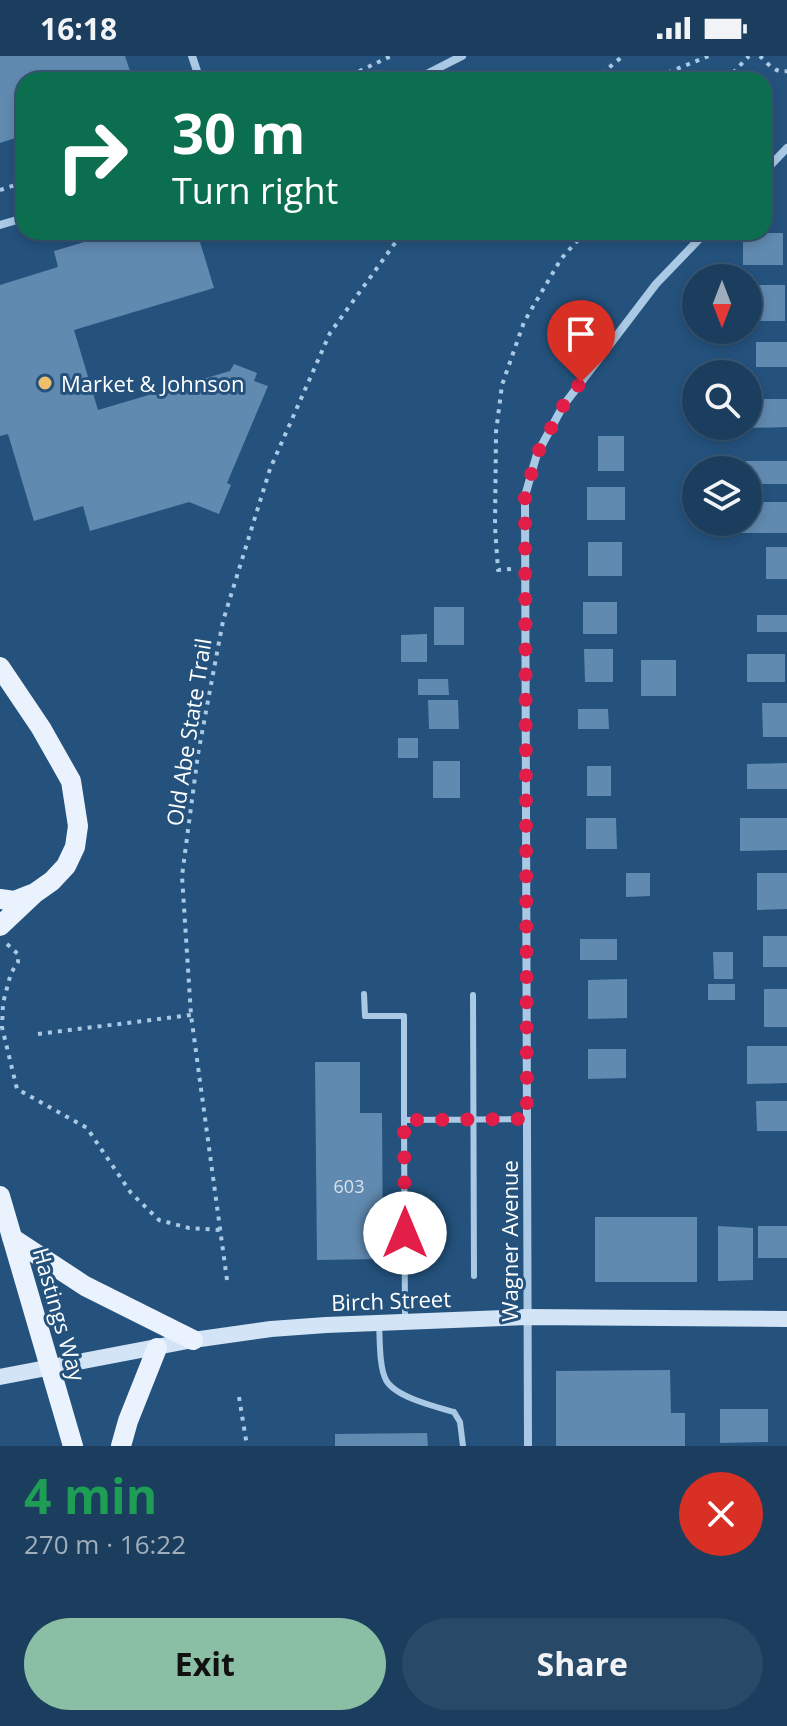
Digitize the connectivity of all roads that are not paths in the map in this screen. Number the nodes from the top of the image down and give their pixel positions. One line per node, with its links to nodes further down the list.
1 (462, 56): 2 (street)
2 (431, 72)
3 (787, 148): 4 (street)
4 (772, 164)
5 (698, 240): 12 (street, Wagner Avenue)
6 (0, 667): 7 (main road)
7 (35, 893): 8 (main road); 9 (main road)
8 (0, 899)
9 (0, 926)
10 (364, 994): 13 (lane)
11 (473, 995): 14 (lane)
12 (527, 1119): 14 (lane); 18 (street, Wagner Avenue)
13 (404, 1120): 14 (lane); 20 (lane)
14 (474, 1120): 17 (lane)
15 (0, 1196): 16 (main road, Hastings Way)
16 (12, 1238): 22 (main road); 24 (main road, Hastings Way)
17 (474, 1276)
18 (527, 1317): 19 (main road, Birch Street); 20 (main road, Birch Street); 29 (street, Wagner Avenue)
19 (787, 1319)
20 (405, 1322): 21 (main road, Birch Street)
21 (379, 1323): 22 (main road, Birch Street); 28 (lane)
22 (193, 1340): 23 (main road, Birch Street)
23 (157, 1348): 24 (main road, Birch Street); 27 (main road)
24 (50, 1368): 25 (main road, Birch Street); 26 (main road, Hastings Way)
25 (0, 1377)
26 (73, 1446)
27 (121, 1446)
28 (463, 1446)
29 (528, 1446)

